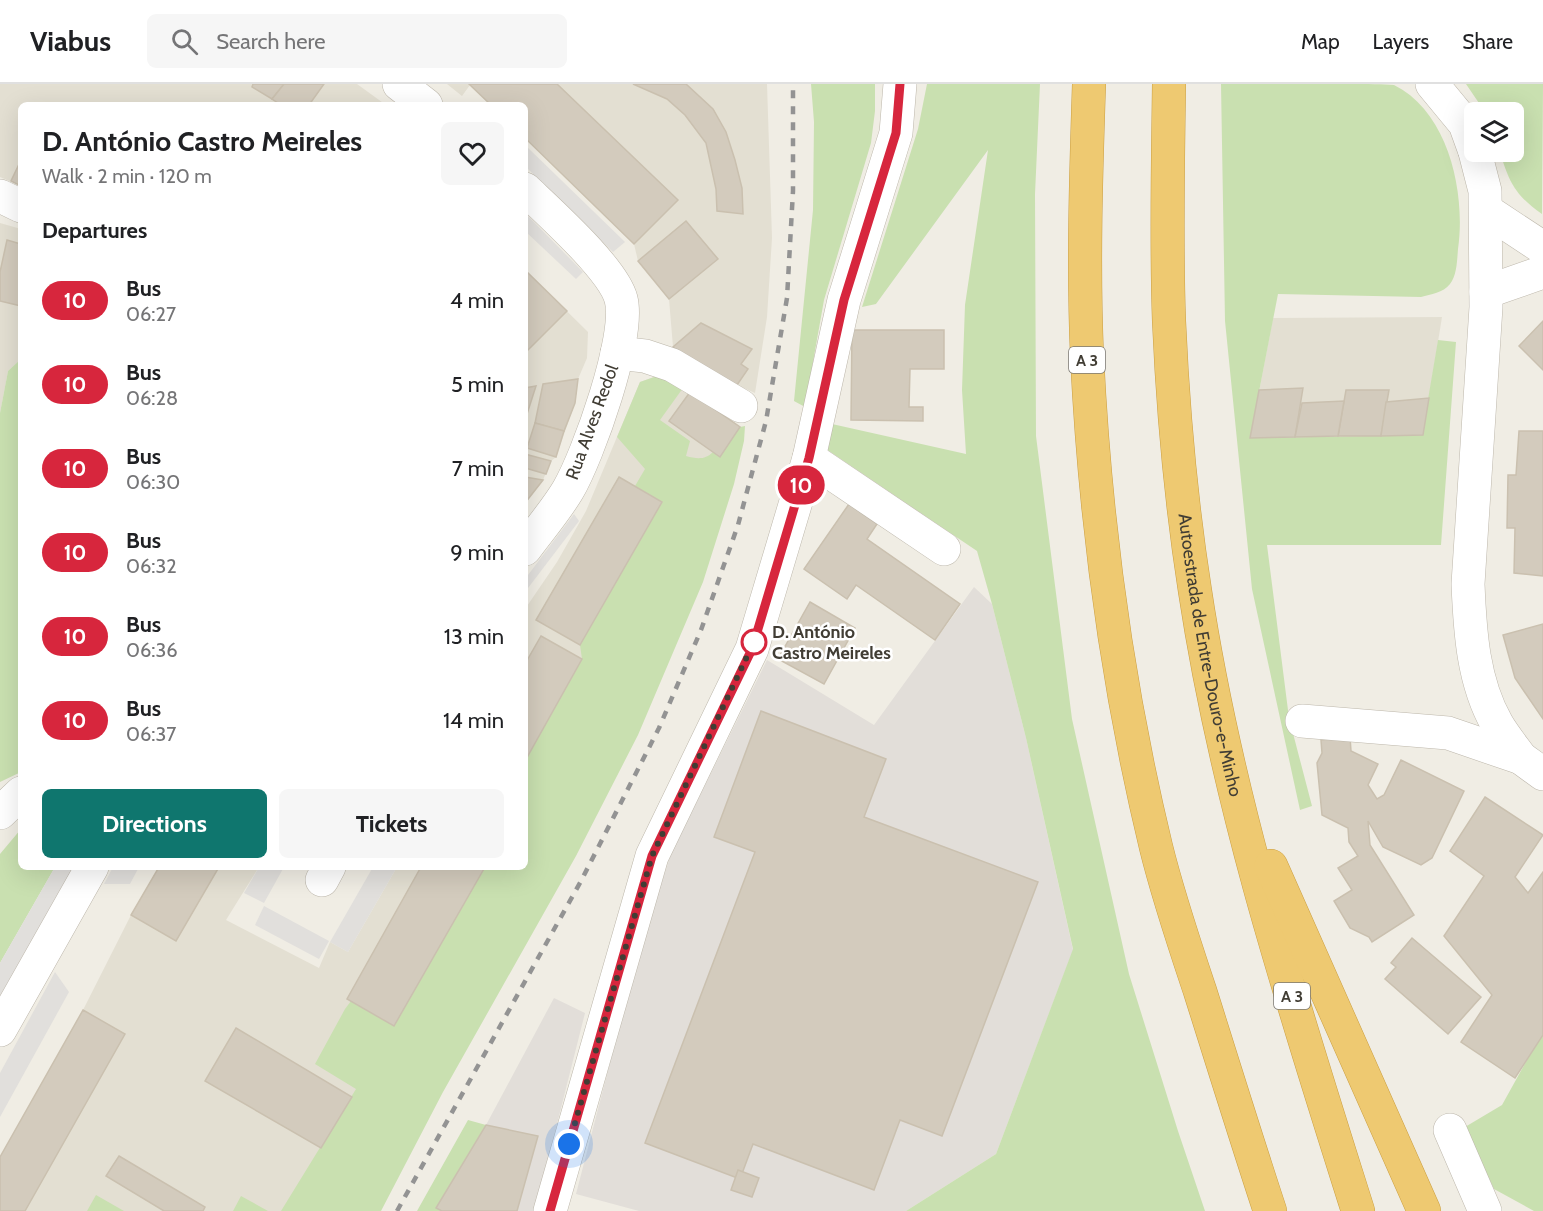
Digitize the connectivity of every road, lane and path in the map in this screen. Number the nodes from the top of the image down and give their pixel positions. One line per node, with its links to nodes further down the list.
1 (399, 84): 6 (street)
2 (900, 84): 17 (street)
3 (1089, 84): 29 (highway, A 3)
4 (1169, 84): 22 (highway, Autoestrada de Entre-Douro-e-Minho / A 3)
5 (1432, 84): 7 (street)
6 (422, 102)
7 (1464, 123)
8 (1479, 162): 12 (street)
9 (528, 192): 15 (street, Rua Alves Redol)
10 (0, 196): 11 (street)
11 (18, 205)
12 (1487, 211): 13 (street); 14 (street)
13 (1541, 245): 14 (street)
14 (1486, 292): 21 (street)
15 (617, 353): 16 (street); 18 (street, Rua Alves Redol)
16 (741, 406)
17 (809, 458): 19 (street); 28 (street)
18 (528, 545)
19 (944, 549)
20 (1302, 721): 21 (street)
21 (1532, 766)
22 (1233, 779): 30 (highway, Autoestrada de Entre-Douro-e-Minho / A 3); 31 (highway)
23 (18, 796): 24 (street)
24 (0, 813)
25 (90, 870): 26 (street)
26 (0, 1030)
27 (1450, 1130): 32 (street)
28 (552, 1211)
29 (1270, 1211)
30 (1358, 1211)
31 (1424, 1211)
32 (1485, 1211)

